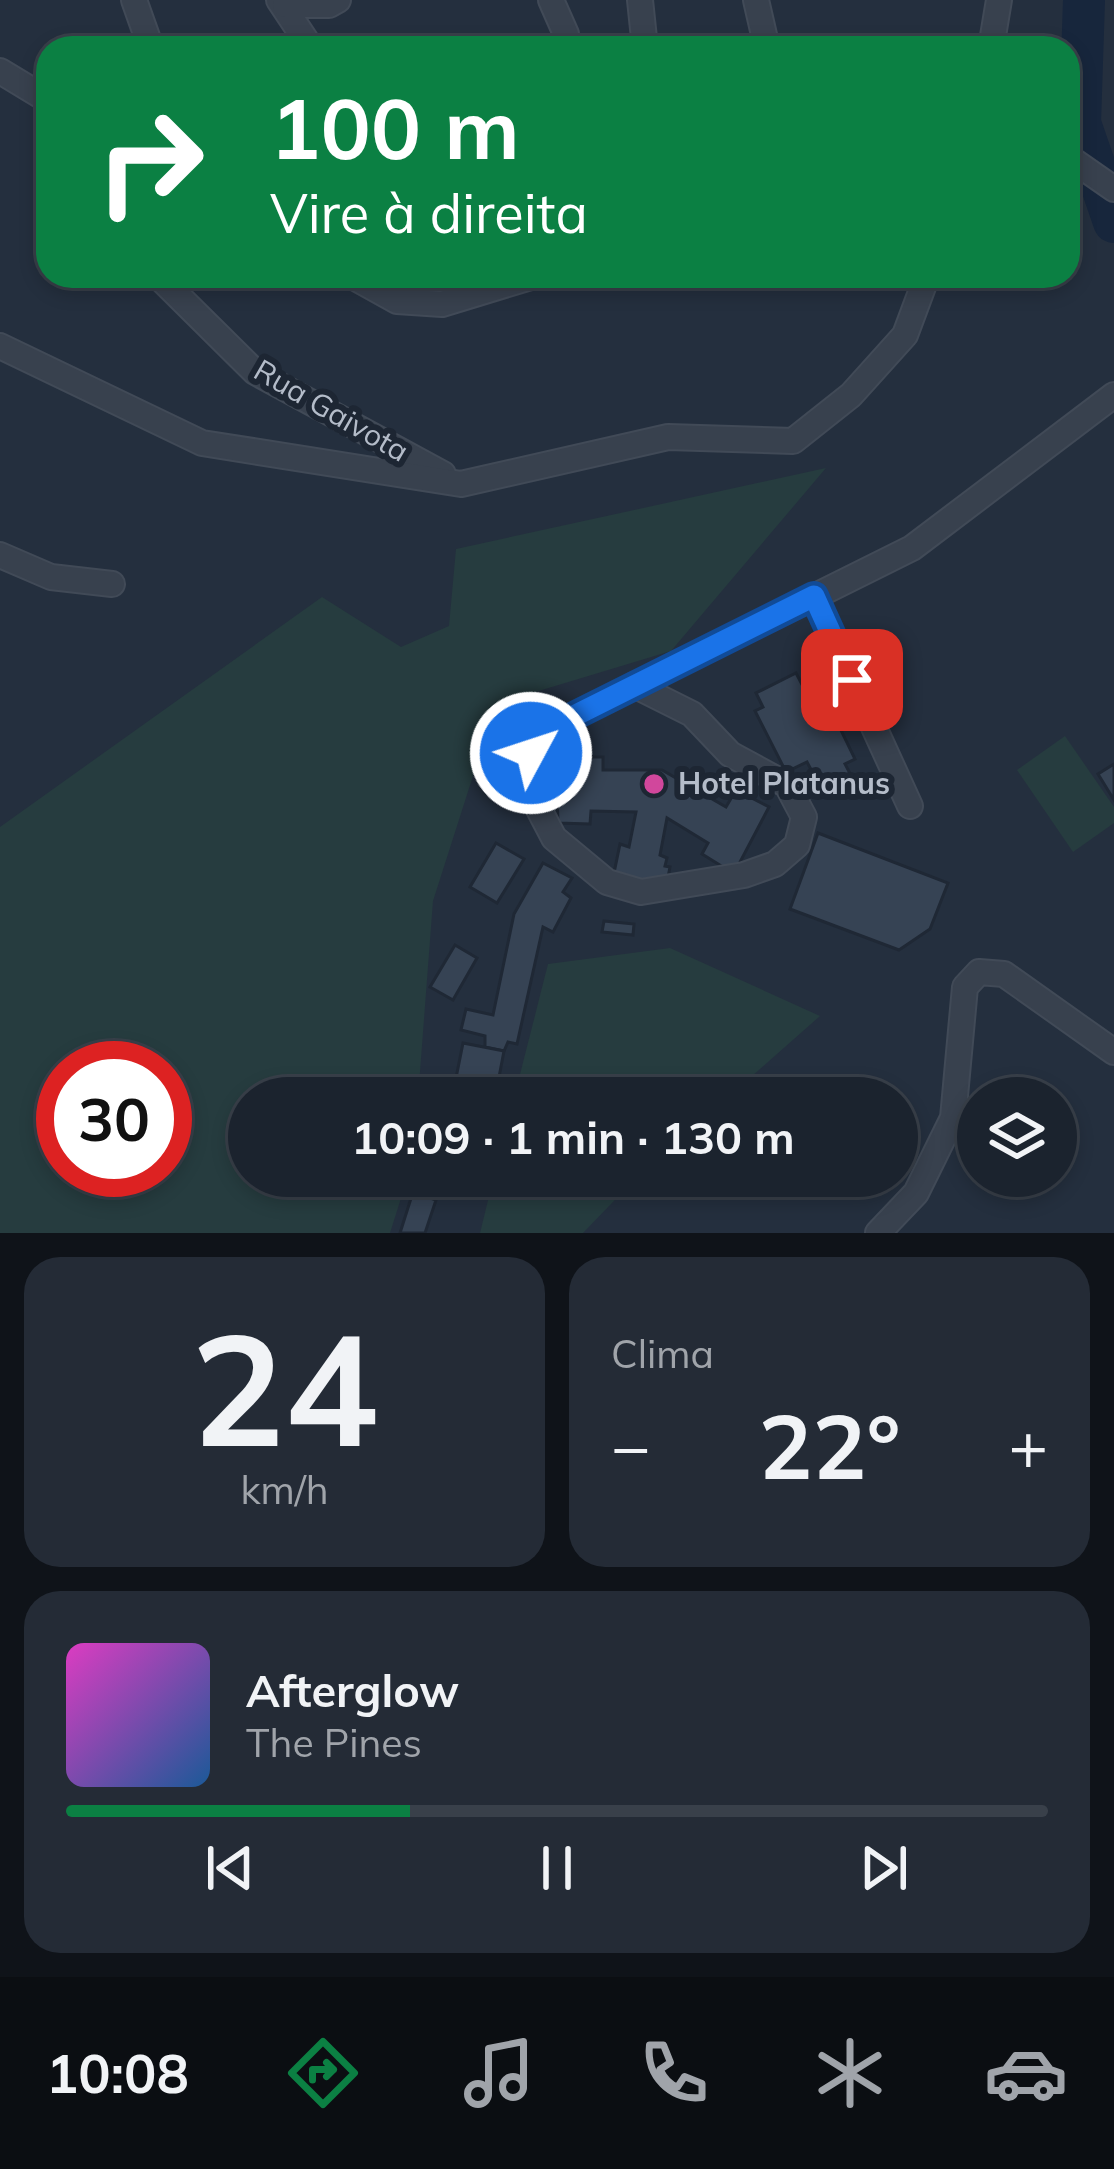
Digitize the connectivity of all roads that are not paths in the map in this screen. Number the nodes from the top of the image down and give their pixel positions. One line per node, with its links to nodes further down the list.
1 (134, 0): 8 (street)
2 (338, 0): 7 (street)
3 (551, 0): 10 (street)
4 (640, 0): 11 (street)
5 (756, 0): 12 (street)
6 (999, 0): 13 (street)
7 (282, 3): 9 (street)
8 (147, 36)
9 (303, 36)
10 (566, 36)
11 (644, 36)
12 (764, 36)
13 (993, 36)
14 (0, 71): 15 (street)
15 (36, 93)
16 (1080, 166): 17 (street)
17 (1114, 189)
18 (170, 288): 24 (street, Rua Gaivota)
19 (374, 288): 20 (street)
20 (495, 288)
21 (923, 288): 24 (street)
22 (0, 346): 24 (street)
23 (1114, 395): 27 (street)
24 (461, 484)
25 (0, 555): 26 (street)
26 (112, 584)
27 (814, 596): 28 (street); 29 (street)
28 (634, 686): 28 (street)
29 (910, 806)
30 (1114, 1052): 31 (street)
31 (878, 1233)

